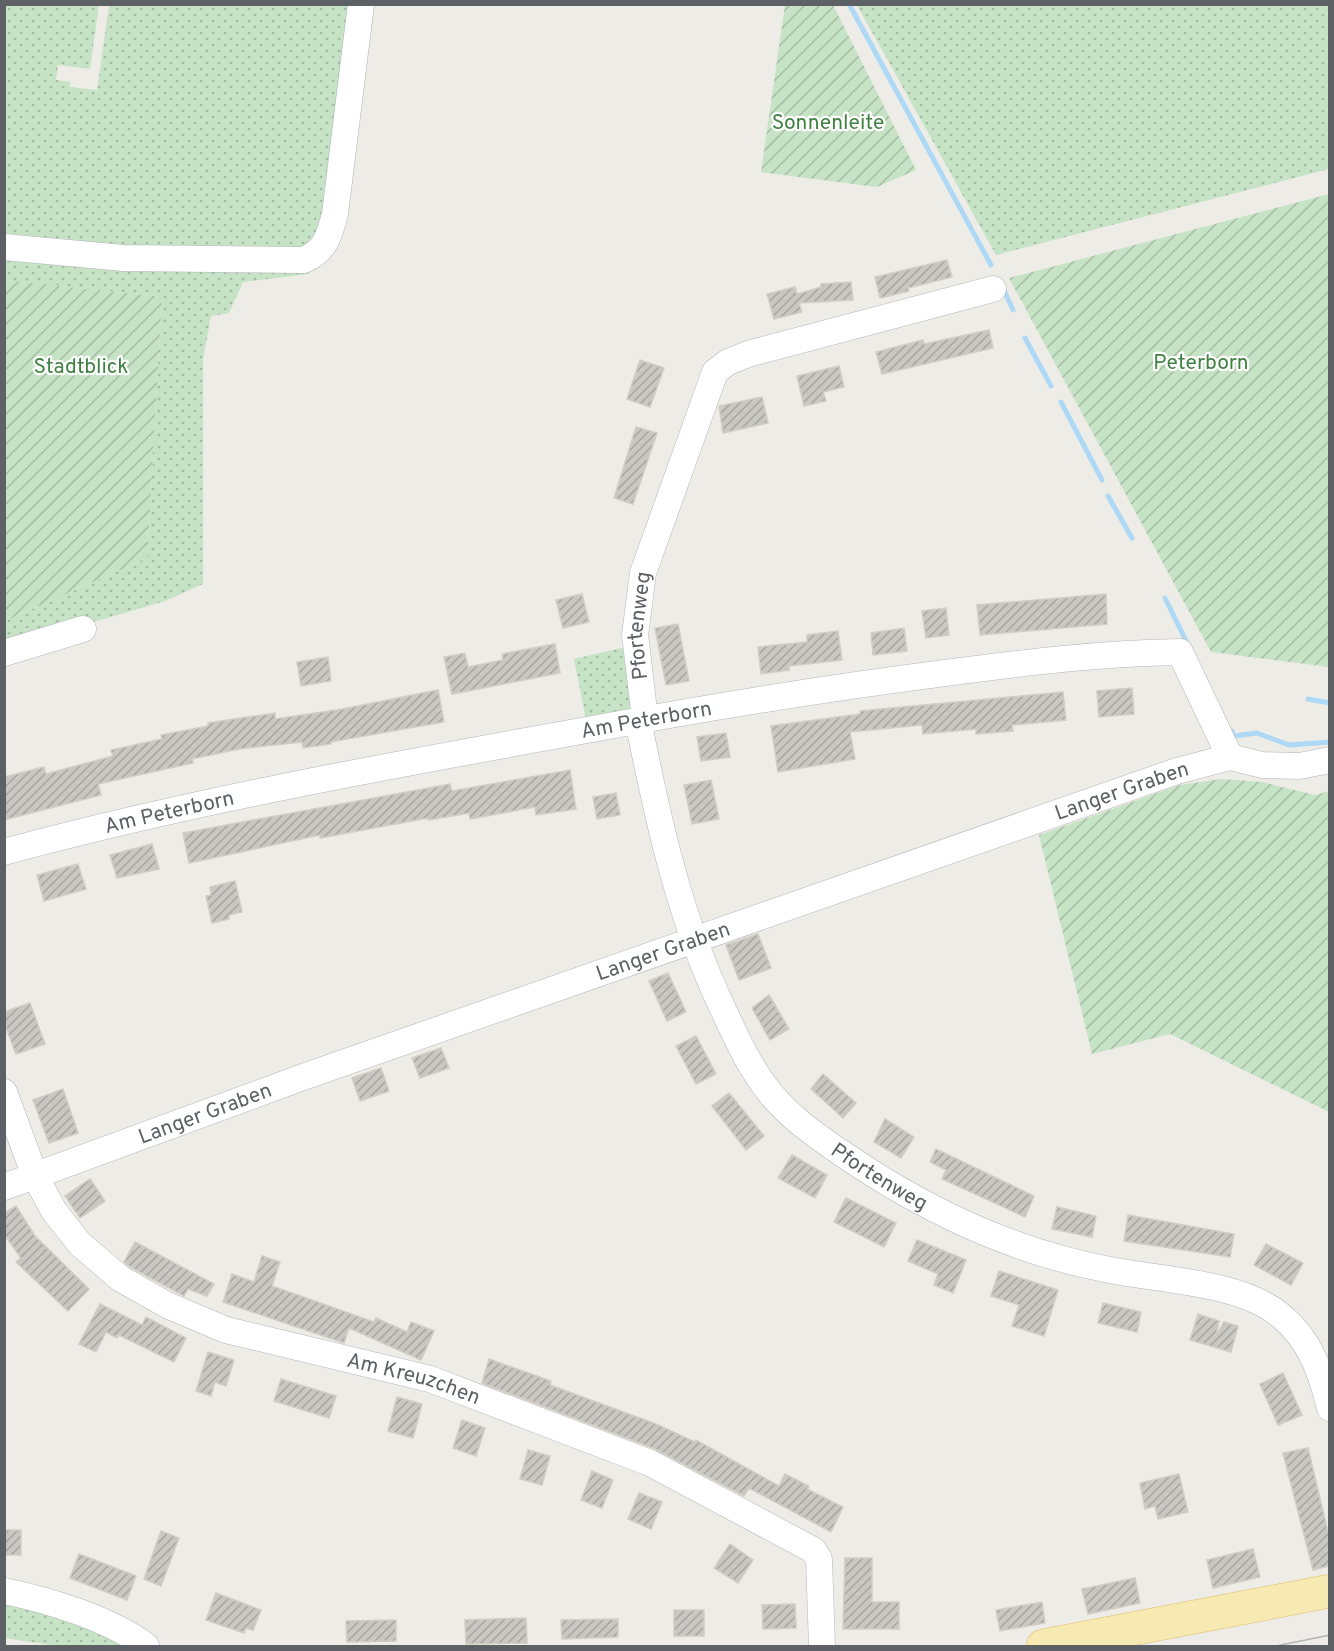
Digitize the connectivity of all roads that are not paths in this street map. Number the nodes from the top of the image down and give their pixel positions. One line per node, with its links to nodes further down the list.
1 (361, 4): 2 (street)
2 (4, 247)
3 (993, 289): 6 (street, Pfortenweg)
4 (83, 629): 5 (street)
5 (4, 653)
6 (642, 720): 7 (street, Am Peterborn); 9 (street, Am Peterborn); 10 (street, Pfortenweg)
7 (1230, 757): 8 (street, Langer Graben); 10 (street, Langer Graben)
8 (1329, 760)
9 (4, 852)
10 (694, 942): 12 (street, Langer Graben); 14 (street, Pfortenweg)
11 (4, 1092): 12 (street, Am Kreuzchen)
12 (35, 1176): 13 (street, Langer Graben); 18 (street, Am Kreuzchen)
13 (4, 1187)
14 (1329, 1408)
15 (4, 1591): 17 (street)
16 (1329, 1591): 19 (main road)
17 (142, 1644)
18 (822, 1647)
19 (1043, 1647)

